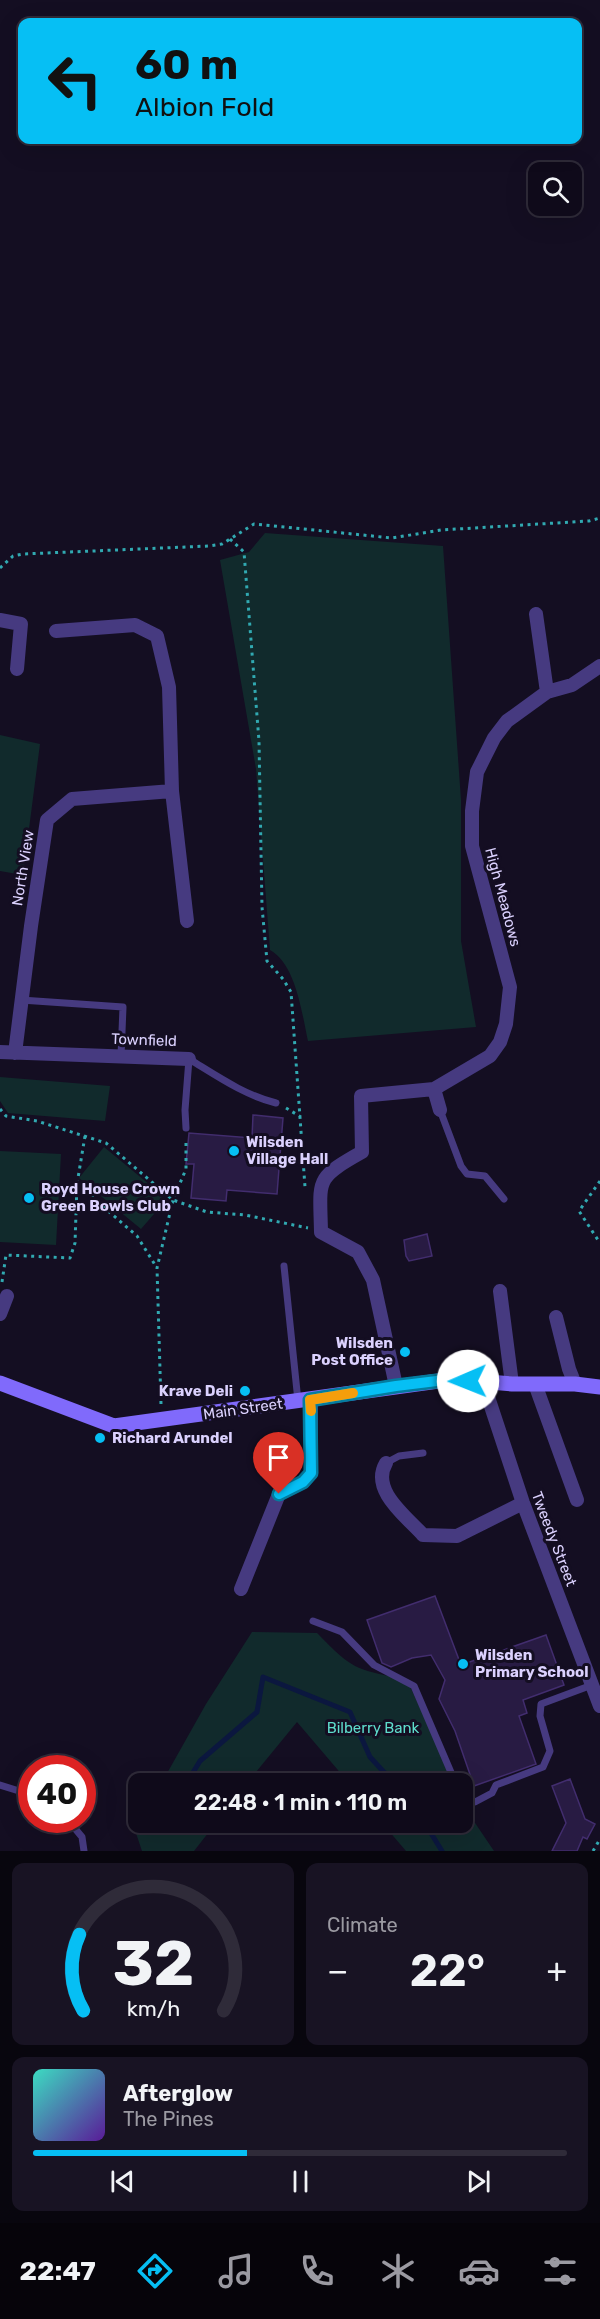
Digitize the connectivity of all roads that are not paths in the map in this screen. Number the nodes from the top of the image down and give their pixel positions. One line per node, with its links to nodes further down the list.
1 (536, 614): 6 (street)
2 (0, 620): 5 (street)
3 (56, 631): 7 (street)
4 (600, 666): 6 (street, High Meadows)
5 (17, 669)
6 (547, 692): 14 (street, High Meadows)
7 (172, 791): 8 (street); 9 (street, North View)
8 (188, 921)
9 (21, 1000): 11 (street, North View); 12 (lane)
10 (0, 1052): 11 (street, Townfield)
11 (15, 1053): 12 (street, Townfield)
12 (122, 1056): 13 (street, Townfield)
13 (189, 1059): 15 (lane, Townfield); 17 (lane)
14 (434, 1089): 16 (street); 29 (street)
15 (276, 1103)
16 (440, 1110): 18 (lane)
17 (186, 1128)
18 (504, 1199)
19 (284, 1266): 31 (lane)
20 (500, 1291): 26 (street)
21 (3, 1294): 22 (street)
22 (0, 1314)
23 (556, 1317): 28 (street)
24 (483, 1382): 26 (street, Main Street); 29 (street, Main Street); 35 (street, Tweedy Street)
25 (0, 1383): 31 (street, Main Street)
26 (512, 1384): 27 (street, Main Street)
27 (535, 1384): 28 (street, Main Street); 34 (street)
28 (575, 1384): 30 (street, Main Street)
29 (396, 1386): 31 (street, Main Street)
30 (600, 1387)
31 (304, 1400): 36 (street)
32 (423, 1453): 33 (lane)
33 (386, 1462): 35 (street)
34 (577, 1500)
35 (523, 1503): 38 (street, Tweedy Street)
36 (241, 1589)
37 (313, 1622): 40 (lane)
38 (592, 1685): 39 (street, Tweedy Street); 43 (lane)
39 (600, 1706)
40 (451, 1773)
41 (0, 1785): 42 (lane)
42 (18, 1791)
43 (473, 1802)
44 (79, 1833): 45 (lane)
45 (84, 1851)

